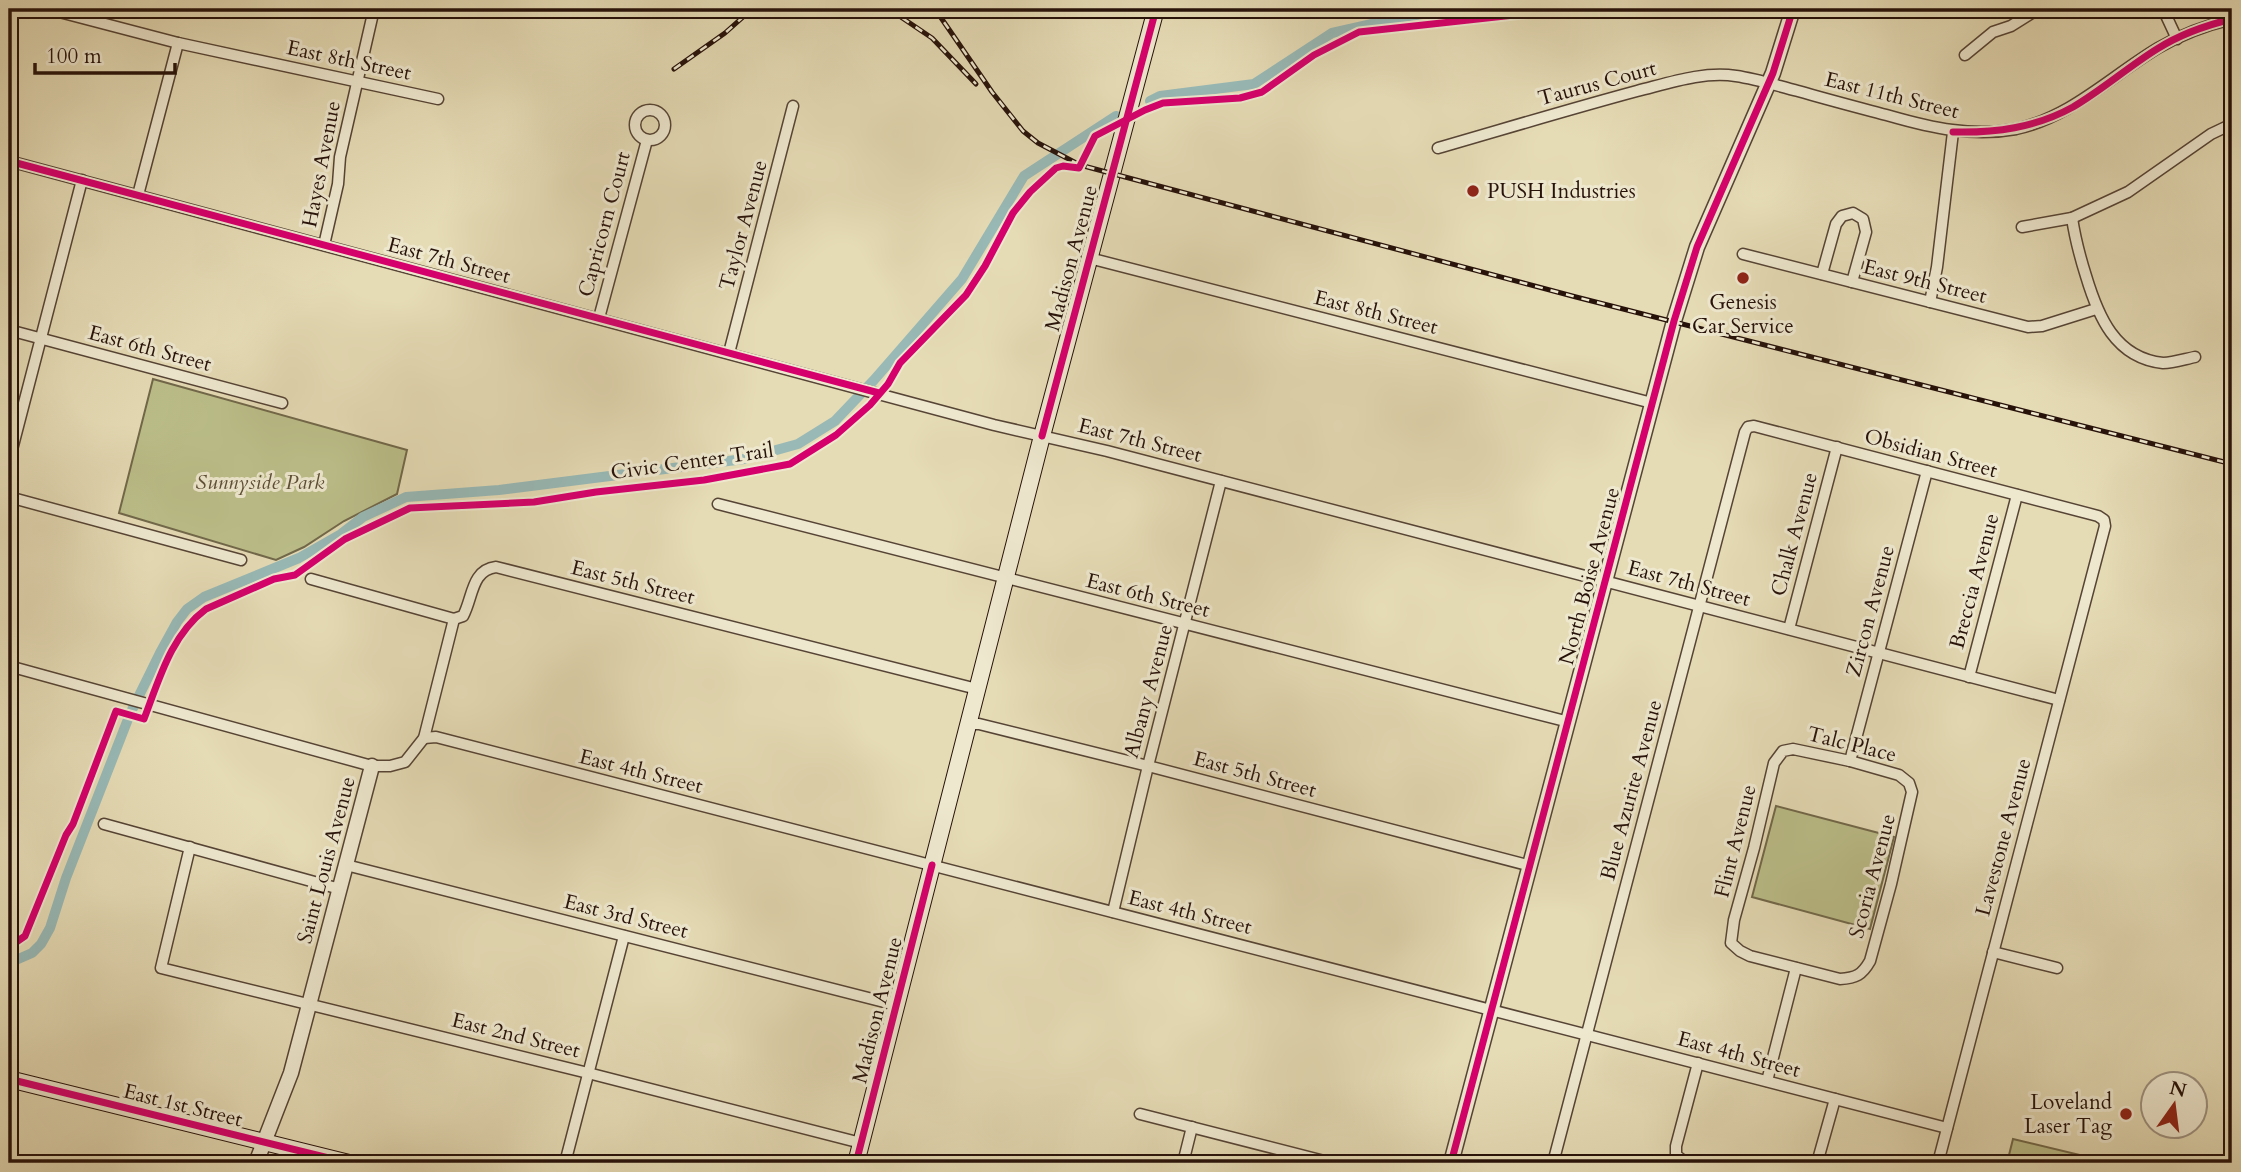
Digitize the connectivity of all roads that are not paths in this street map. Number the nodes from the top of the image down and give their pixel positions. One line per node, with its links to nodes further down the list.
1 (48, 9): 9 (street, East 8th Street)
2 (374, 9): 11 (street, Hayes Avenue)
3 (1156, 9): 26 (main road, Madison Avenue)
4 (1793, 9): 12 (street, North Boise Avenue)
5 (2038, 9): 10 (street)
6 (2163, 9): 8 (street)
7 (2232, 19): 8 (street, East 11th Street)
8 (2177, 39): 16 (street, East 11th Street)
9 (178, 43): 11 (street, East 8th Street); 21 (street)
10 (1965, 55)
11 (357, 81): 13 (street, East 8th Street); 24 (street, Hayes Avenue)
12 (1768, 83): 16 (street, East 11th Street); 18 (street, Taurus Court); 37 (street, North Boise Avenue)
13 (438, 99)
14 (793, 106): 34 (street, Taylor Avenue)
15 (2232, 124): 22 (street)
16 (1953, 132): 29 (street)
17 (647, 140): 31 (street, Capricorn Court)
18 (1438, 148)
19 (9, 161): 20 (street, East 7th Street)
20 (82, 180): 21 (street, East 7th Street); 33 (street)
21 (138, 195): 24 (street, East 7th Street)
22 (2072, 218): 23 (street); 30 (street)
23 (2022, 227)
24 (324, 245): 31 (street, East 7th Street)
25 (1744, 254): 27 (street, East 9th Street)
26 (1089, 258): 37 (street, East 8th Street); 39 (main road, Madison Avenue)
27 (1822, 274): 28 (street, East 9th Street); 28 (street)
28 (1852, 282): 29 (street, East 9th Street)
29 (1930, 302): 30 (street, East 9th Street)
30 (2096, 309): 35 (street)
31 (599, 318): 34 (street, East 7th Street)
32 (9, 330): 33 (street, East 6th Street)
33 (41, 338): 36 (street, East 6th Street); 41 (street)
34 (729, 353): 39 (street, East 7th Street)
35 (2195, 357)
36 (282, 403)
37 (1653, 403): 51 (street, North Boise Avenue)
38 (1748, 427): 40 (street, Obsidian Street); 52 (street, Blue Azurite Avenue)
39 (1042, 436): 43 (street, East 7th Street); 49 (main road, Madison Avenue)
40 (1837, 447): 42 (street, Obsidian Street); 55 (street, Chalk Avenue)
41 (9, 461)
42 (1927, 471): 44 (street, Obsidian Street); 56 (street, Zircon Avenue)
43 (1221, 481): 51 (street, East 7th Street); 54 (street, Albany Avenue)
44 (2017, 495): 47 (street, Obsidian Street); 58 (street, Breccia Avenue)
45 (9, 497): 48 (street)
46 (718, 504): 49 (street, East 6th Street)
47 (2104, 520): 60 (street, Lavestone Avenue)
48 (241, 560)
49 (1005, 578): 54 (street, East 6th Street); 59 (main road, Madison Avenue)
50 (311, 579): 53 (street)
51 (1606, 581): 52 (street, East 7th Street); 61 (street, North Boise Avenue)
52 (1699, 606): 55 (street, East 7th Street); 83 (street, Blue Azurite Avenue)
53 (454, 619): 59 (street, East 5th Street); 63 (street, Saint Louis Avenue)
54 (1185, 624): 61 (street, East 6th Street); 67 (street, Albany Avenue)
55 (1789, 629): 56 (street, East 7th Street)
56 (1879, 653): 58 (street, East 7th Street); 65 (street, Zircon Avenue)
57 (9, 666): 66 (street)
58 (1969, 677): 60 (street, East 7th Street)
59 (977, 689): 62 (main road, Madison Avenue)
60 (2059, 700): 77 (street, Lavestone Avenue)
61 (1569, 722): 73 (street, North Boise Avenue)
62 (968, 723): 67 (street, East 5th Street); 72 (main road, Madison Avenue)
63 (424, 738): 66 (street, Saint Louis Avenue); 72 (street, East 4th Street)
64 (1783, 751): 65 (street, Talc Place); 78 (street, Flint Avenue)
65 (1850, 761): 68 (street, Talc Place)
66 (372, 766): 71 (street, Saint Louis Avenue)
67 (1148, 766): 73 (street, East 5th Street); 75 (street, Albany Avenue)
68 (1909, 783): 78 (street, Scoria Avenue)
69 (104, 824): 70 (street)
70 (190, 847): 74 (street); 80 (street, East 2nd Street)
71 (346, 865): 74 (street, Saint Louis Avenue); 76 (street, East 3rd Street)
72 (932, 865): 75 (street, East 4th Street); 81 (main road, Madison Avenue)
73 (1531, 866): 82 (street, North Boise Avenue)
74 (340, 889): 80 (street, Saint Louis Avenue)
75 (1114, 912): 82 (street, East 4th Street)
76 (624, 936): 81 (street, East 3rd Street); 85 (street)
77 (1993, 952): 79 (street); 91 (street, Lavestone Avenue)
78 (1796, 968): 87 (street)
79 (2057, 968)
80 (309, 1004): 85 (street, East 2nd Street); 93 (street, Saint Louis Avenue)
81 (896, 1005): 92 (main road, Madison Avenue)
82 (1493, 1010): 83 (street, East 4th Street); 100 (street, North Boise Avenue)
83 (1587, 1034): 84 (street, East 4th Street); 101 (street, Blue Azurite Avenue)
84 (1698, 1063): 87 (street, East 4th Street); 102 (street)
85 (588, 1073): 92 (street, East 2nd Street); 96 (street)
86 (9, 1079): 93 (main road, East 1st Street)
87 (1767, 1081): 88 (street, East 4th Street)
88 (1835, 1099): 91 (street, East 4th Street); 103 (street)
89 (1140, 1114): 90 (street)
90 (1192, 1127): 98 (street); 99 (street)
91 (1947, 1128): 104 (street, Lavestone Avenue)
92 (861, 1143): 97 (main road, Madison Avenue)
93 (264, 1144): 94 (street, Saint Louis Avenue); 95 (main road, East 1st Street)
94 (256, 1163)
95 (349, 1163)
96 (565, 1163)
97 (856, 1163)
98 (1183, 1163)
99 (1331, 1163)
100 (1451, 1163)
101 (1553, 1163)
102 (1686, 1163)
103 (1817, 1163)
104 (1938, 1163)

